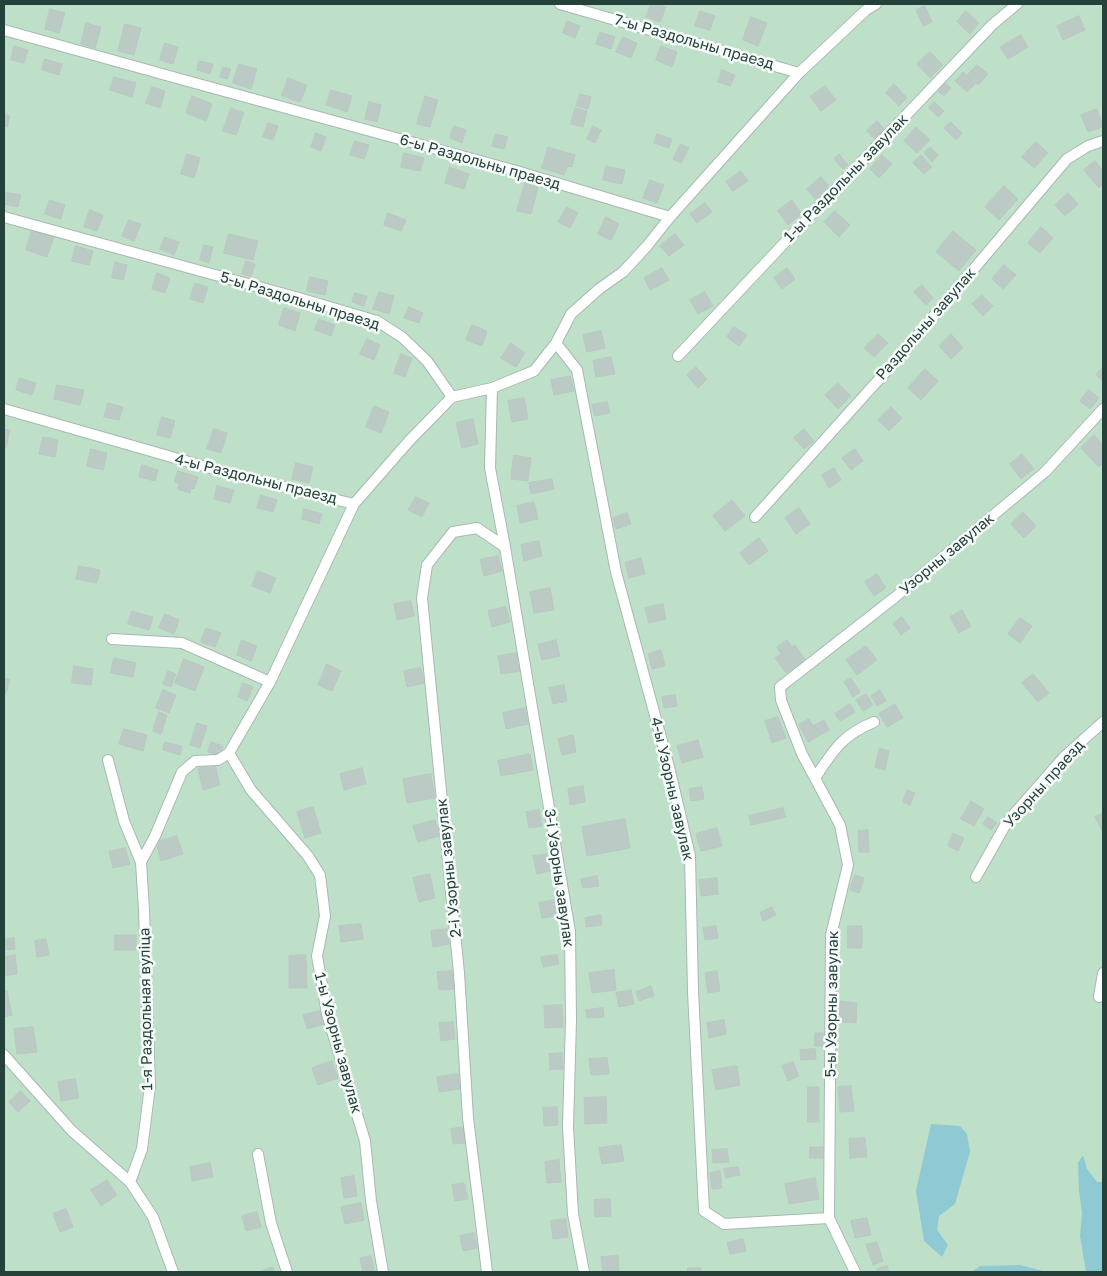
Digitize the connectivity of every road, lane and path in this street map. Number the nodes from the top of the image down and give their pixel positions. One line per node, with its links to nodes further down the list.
1 (560, 4): 5 (lane, 7-ы Раздольны праезд)
2 (876, 4): 5 (lane)
3 (1017, 4): 10 (lane, 1-ы Раздольны завулак)
4 (4, 30): 8 (lane, 6-ы Раздольны праезд)
5 (799, 73): 8 (lane)
6 (1103, 141): 16 (lane, Раздольны завулак)
7 (4, 217): 12 (lane, 5-ы Раздольны праезд)
8 (670, 217): 9 (lane)
9 (556, 343): 11 (lane); 33 (lane, 4-ы Узорны завулак)
10 (678, 356)
11 (492, 388): 12 (lane); 17 (lane, 3-і Узорны завулак)
12 (452, 397): 15 (lane)
13 (4, 409): 15 (lane, 4-ы Раздольны праезд)
14 (1103, 409): 20 (lane, Узорны завулак)
15 (354, 504): 19 (lane, 4-ы Раздольны праезд)
16 (755, 517)
17 (505, 547): 37 (lane, 2-і Узорны завулак); 38 (lane, 3-і Узорны завулак)
18 (112, 639): 19 (lane)
19 (270, 682): 23 (lane, 4-ы Раздольны праезд)
20 (780, 687): 25 (lane, 5-ы Узорны завулак)
21 (874, 722): 25 (lane)
22 (1103, 722): 27 (lane, Узорны праезд)
23 (229, 753): 26 (lane); 36 (lane, 1-ы Узорны завулак)
24 (108, 760): 26 (lane, 1-я Раздольная вуліца)
25 (815, 778): 33 (lane, 5-ы Узорны завулак)
26 (140, 862): 32 (lane, 1-я Раздольная вуліца)
27 (976, 877)
28 (1103, 972): 29 (lane)
29 (1099, 997)
30 (4, 1055): 32 (lane)
31 (258, 1154): 35 (lane)
32 (130, 1182): 34 (lane)
33 (829, 1218): 39 (lane, 5-ы Узорны завулак)
34 (173, 1272)
35 (287, 1272)
36 (383, 1272)
37 (488, 1272)
38 (584, 1272)
39 (855, 1272)

